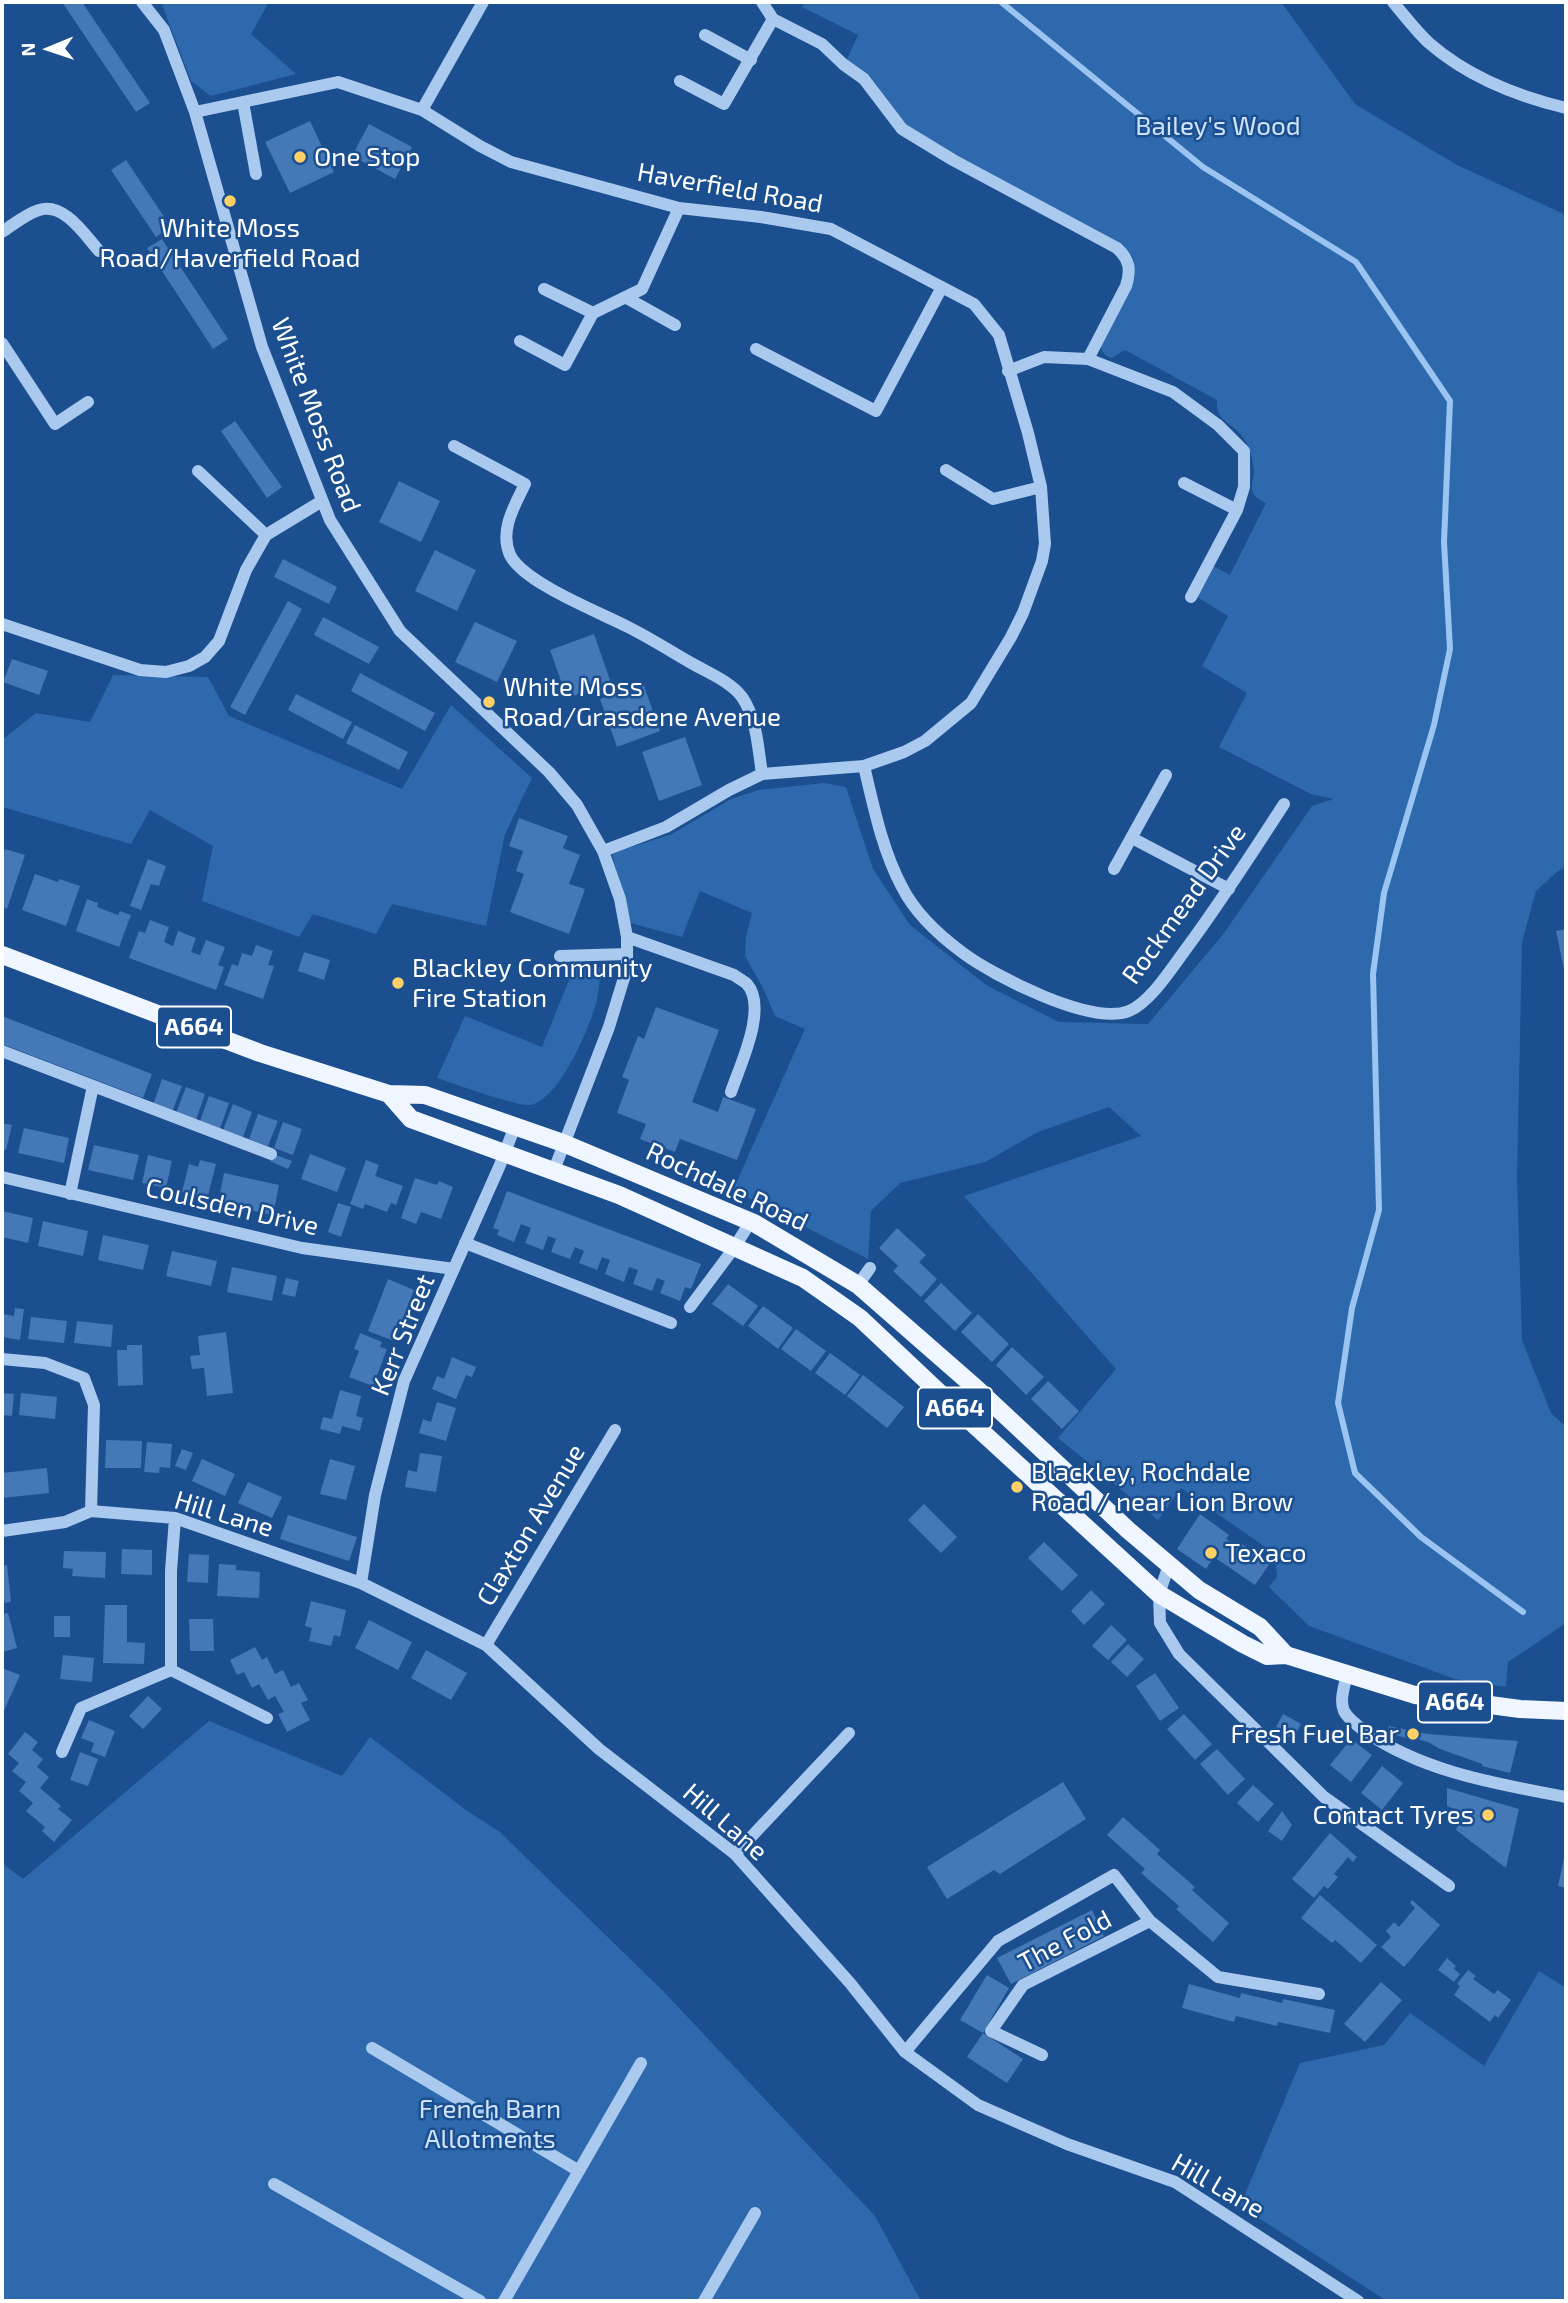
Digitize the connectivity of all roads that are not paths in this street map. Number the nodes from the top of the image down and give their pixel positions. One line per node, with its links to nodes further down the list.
1 (142, 2): 12 (street, White Moss Road)
2 (483, 2): 11 (street)
3 (762, 2): 5 (street)
4 (1392, 2): 10 (street)
5 (773, 19): 7 (street); 25 (street)
6 (705, 35): 7 (street)
7 (751, 60): 8 (street)
8 (680, 81)
9 (243, 102): 11 (street, Haverfield Road); 12 (street, Haverfield Road); 13 (street)
10 (1566, 108)
11 (422, 110): 14 (street, Haverfield Road)
12 (195, 112): 33 (street, White Moss Road)
13 (256, 174)
14 (679, 208): 17 (street, Haverfield Road); 19 (street)
15 (2, 232): 16 (street)
16 (99, 251)
17 (942, 287): 24 (street); 26 (street, Haverfield Road)
18 (544, 289): 20 (street)
19 (625, 297): 20 (street); 21 (street)
20 (593, 313): 22 (street)
21 (675, 325)
22 (520, 341)
23 (2, 343): 27 (street)
24 (756, 349)
25 (1088, 359): 26 (street); 34 (street)
26 (1008, 370): 32 (street, Haverfield Road)
27 (88, 402)
28 (454, 446): 39 (street)
29 (946, 470): 32 (street)
30 (198, 471): 35 (street)
31 (1184, 483): 34 (street)
32 (1041, 487): 38 (street, Haverfield Road)
33 (322, 501): 35 (street); 43 (street, White Moss Road)
34 (1237, 510): 36 (street)
35 (266, 536): 37 (street)
36 (1191, 597)
37 (2, 624)
38 (864, 766): 39 (street, Haverfield Road); 45 (street, Rockmead Drive)
39 (762, 774): 43 (street, Haverfield Road)
40 (1166, 775): 42 (street)
41 (1284, 804): 45 (street, Rockmead Drive)
42 (1132, 838): 44 (street); 45 (street)
43 (603, 851): 46 (street, White Moss Road)
44 (1114, 869)
45 (1229, 889)
46 (627, 937): 47 (street, White Moss Road); 52 (street)
47 (627, 954): 49 (street); 55 (street, White Moss Road)
48 (2, 955): 53 (main road, Rochdale Road / A664)
49 (559, 956)
50 (2, 1051): 51 (street)
51 (93, 1086): 56 (street); 60 (street)
52 (731, 1092)
53 (389, 1094): 54 (main road, Rochdale Road); 57 (main road, Rochdale Road / A664)
54 (515, 1126): 55 (main road, Rochdale Road); 57 (street, Kerr Street)
55 (564, 1143): 58 (street, White Moss Road); 61 (main road, Rochdale Road)
56 (271, 1153)
57 (505, 1153): 58 (main road, Rochdale Road / A664); 62 (street, Kerr Street)
58 (554, 1170): 63 (main road, Rochdale Road / A664)
59 (2, 1177): 60 (street, Coulsden Drive)
60 (71, 1194): 65 (street, Coulsden Drive)
61 (751, 1221): 63 (street); 66 (main road, Rochdale Road)
62 (465, 1243): 65 (street, Kerr Street); 68 (street)
63 (734, 1248): 67 (street); 76 (main road, Rochdale Road / A664)
64 (870, 1268): 66 (street)
65 (454, 1269): 75 (street, Kerr Street)
66 (859, 1285): 74 (main road, Rochdale Road)
67 (690, 1307)
68 (671, 1323)
69 (2, 1359): 71 (street)
70 (615, 1430): 77 (street, Claxton Avenue)
71 (91, 1511): 72 (street, Hill Lane); 73 (street, Hill Lane)
72 (175, 1518): 75 (street, Hill Lane); 79 (street)
73 (2, 1531)
74 (1169, 1565): 76 (street); 78 (main road, Rochdale Road)
75 (362, 1583): 77 (street, Hill Lane)
76 (1159, 1594): 78 (main road, Rochdale Road / A664); 87 (street)
77 (486, 1645): 86 (street, Hill Lane)
78 (1286, 1655): 80 (main road, Rochdale Road / A664)
79 (171, 1670): 82 (street); 84 (street)
80 (1347, 1674): 81 (main road, Rochdale Road / A664); 85 (street)
81 (1566, 1711)
82 (267, 1718)
83 (849, 1733): 86 (street)
84 (62, 1752)
85 (1566, 1797)
86 (735, 1854): 91 (street, Hill Lane)
87 (1448, 1886)
88 (1150, 1921): 89 (street); 91 (street); 92 (street, The Fold)
89 (1319, 1994)
90 (372, 2048): 94 (street)
91 (905, 2052): 100 (street, Hill Lane)
92 (1042, 2055)
93 (641, 2063): 94 (street)
94 (579, 2171): 98 (street)
95 (274, 2184): 97 (street)
96 (755, 2213): 99 (street)
97 (480, 2301)
98 (504, 2301)
99 (704, 2301)
100 (1359, 2301)

